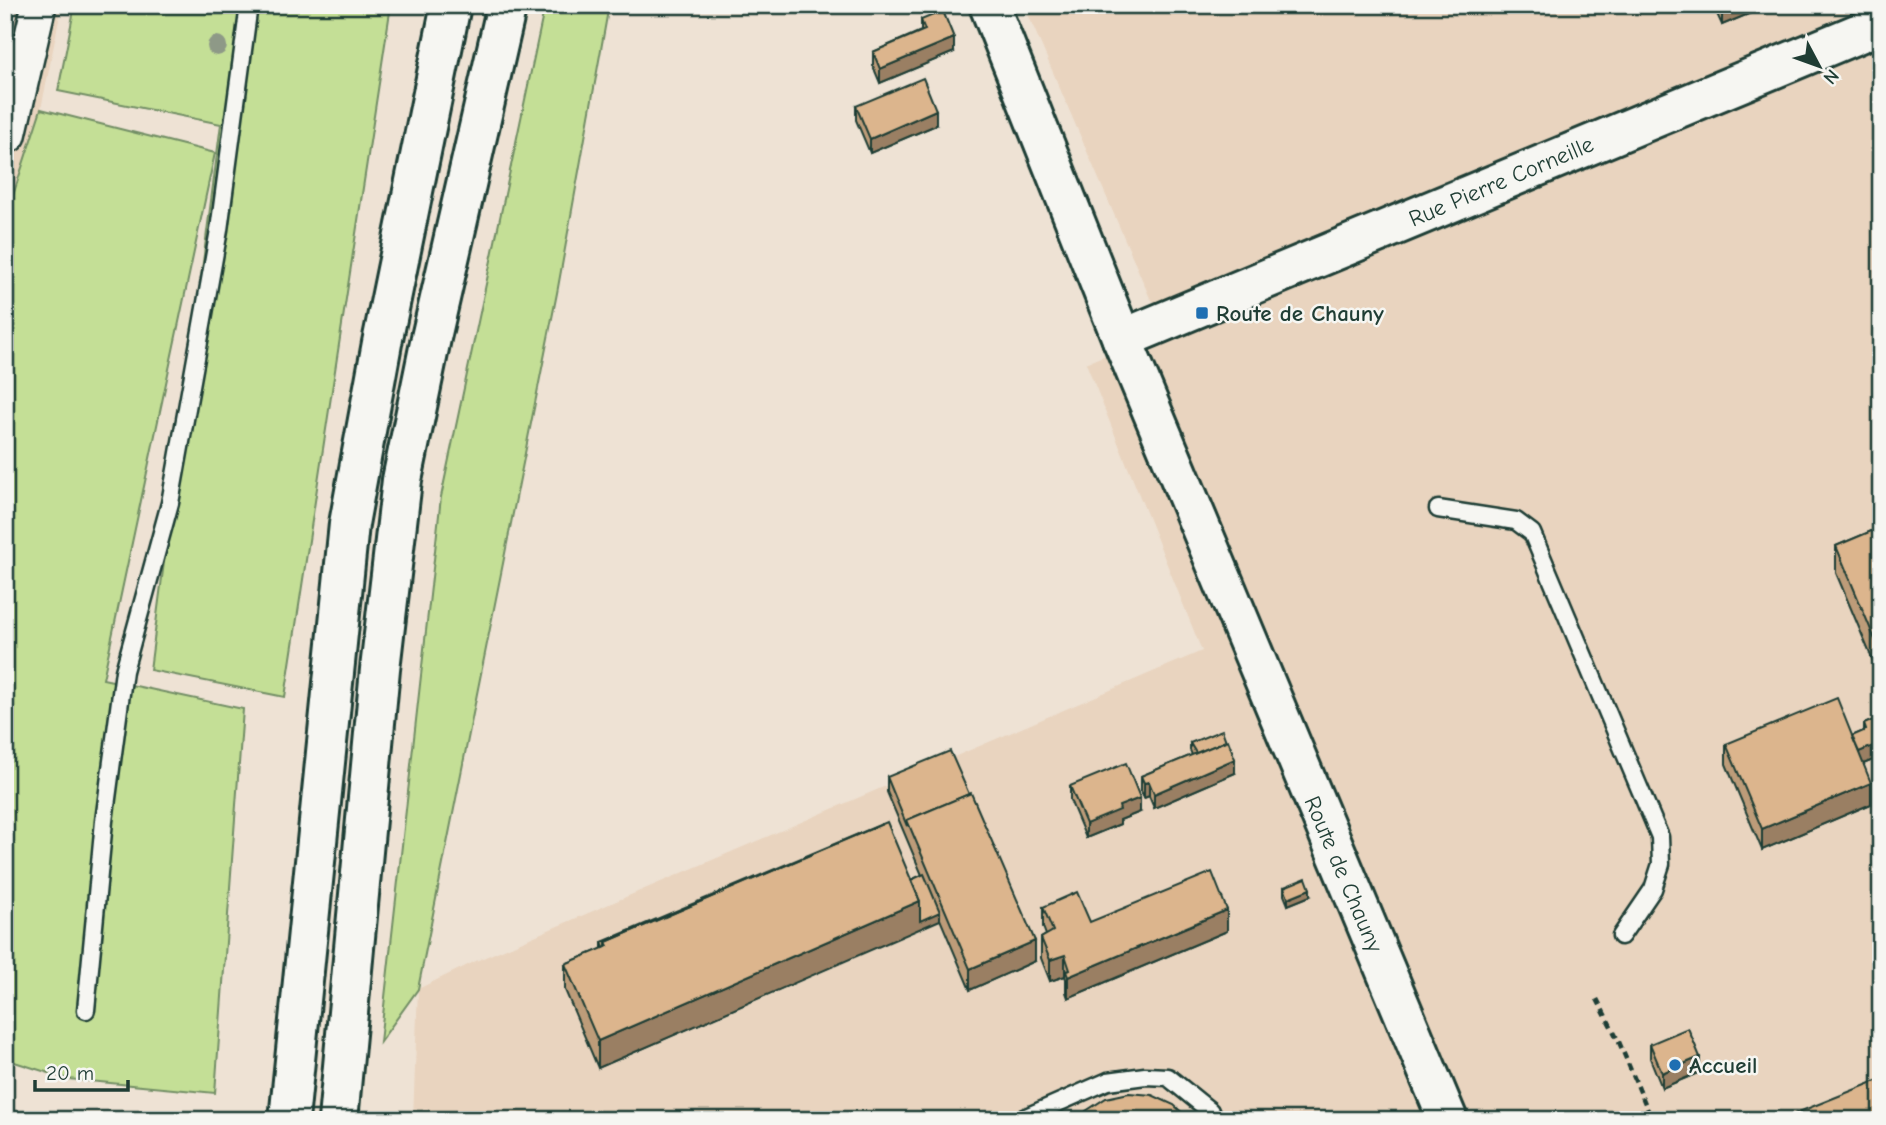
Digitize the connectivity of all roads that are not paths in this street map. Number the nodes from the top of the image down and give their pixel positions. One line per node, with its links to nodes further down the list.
1 (39, 5): 7 (street)
2 (249, 5): 11 (lane)
3 (451, 5): 12 (main road)
4 (506, 5): 13 (main road)
5 (989, 5): 8 (main road, Route de Chauny)
6 (1881, 24): 8 (main road, Rue Pierre Corneille)
7 (7, 138)
8 (1122, 339): 16 (main road, Route de Chauny)
9 (1438, 509): 10 (lane)
10 (1621, 936)
11 (86, 1010)
12 (289, 1120)
13 (338, 1120)
14 (1019, 1120): 15 (lane)
15 (1213, 1120)
16 (1448, 1120)

